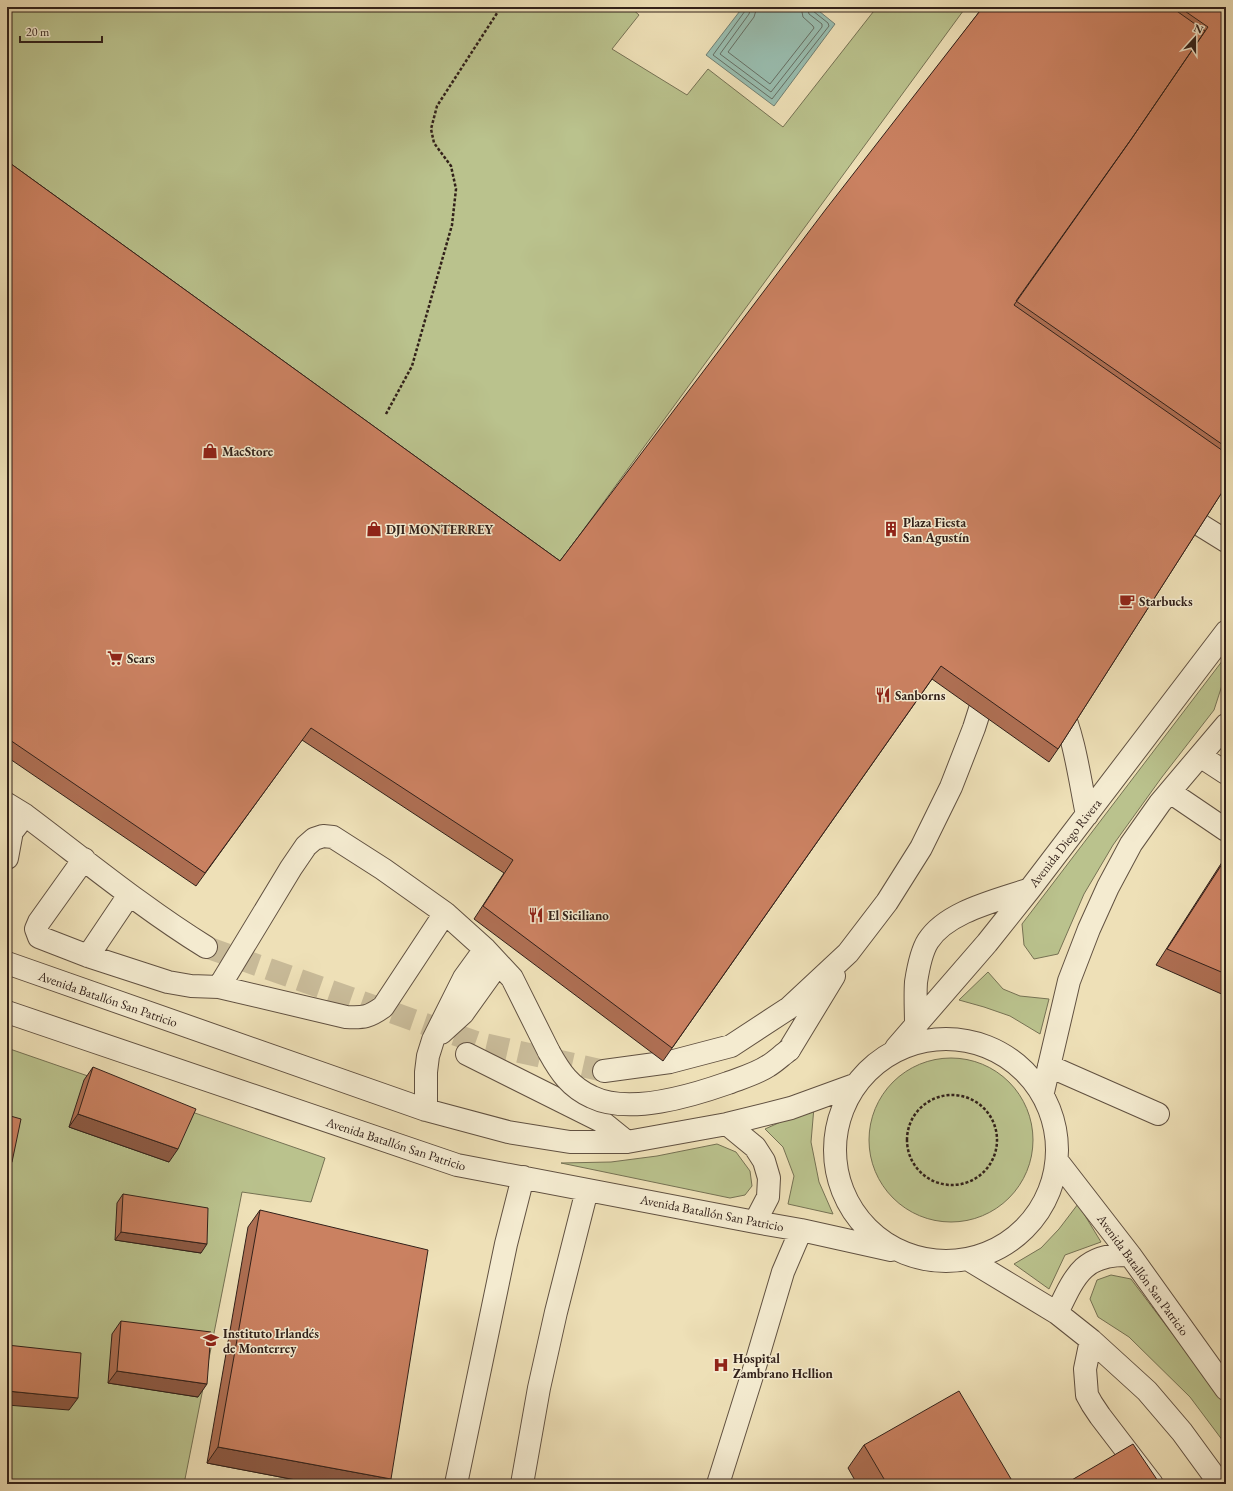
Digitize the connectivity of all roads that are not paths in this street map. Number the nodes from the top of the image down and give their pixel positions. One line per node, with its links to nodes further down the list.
1 (1156, 498): 2 (street)
2 (1226, 542)
3 (1226, 632): 11 (street, Avenida Diego Rivera)
4 (994, 668): 20 (street)
5 (1049, 685): 11 (street)
6 (1226, 725): 7 (street)
7 (1200, 756): 8 (street); 9 (street)
8 (1226, 773)
9 (1170, 792): 13 (street); 29 (street)
10 (7, 804): 12 (street)
11 (1087, 815): 16 (street, Avenida Diego Rivera)
12 (15, 828): 14 (street); 15 (street)
13 (1226, 830)
14 (7, 858)
15 (84, 859): 17 (street); 21 (street)
16 (1030, 889): 26 (street, Avenida Diego Rivera); 26 (street)
17 (129, 895): 19 (street); 21 (street)
18 (445, 913): 22 (street); 24 (street); 24 (street)
19 (206, 948)
20 (848, 953): 22 (street, bridge); 30 (street)
21 (88, 956): 24 (street)
22 (491, 956): 33 (street)
23 (7, 963): 33 (street, Avenida Batallón San Patricio)
24 (219, 988)
25 (7, 1012): 38 (street, Avenida Batallón San Patricio)
26 (916, 1025): 27 (street, Avenida Diego Rivera)
27 (896, 1048): 31 (street); 32 (street)
28 (467, 1054): 36 (street)
29 (1049, 1066): 32 (street); 34 (street)
30 (604, 1071)
31 (857, 1084): 35 (street, Avenida Batallón San Patricio); 42 (street)
32 (1043, 1092): 37 (street)
33 (426, 1110): 36 (street, Avenida Batallón San Patricio)
34 (1158, 1114)
35 (727, 1124): 36 (street, Avenida Batallón San Patricio); 40 (street)
36 (628, 1142)
37 (1058, 1162): 43 (street, Avenida Batallón San Patricio); 44 (street)
38 (523, 1177): 39 (street, Avenida Batallón San Patricio); 48 (street)
39 (587, 1190): 40 (street, Avenida Batallón San Patricio); 49 (street)
40 (755, 1222): 41 (street, Avenida Batallón San Patricio)
41 (801, 1230): 42 (street, Avenida Batallón San Patricio); 50 (street)
42 (891, 1250): 44 (street, Avenida Batallón San Patricio)
43 (1130, 1255): 45 (street); 47 (street, Avenida Batallón San Patricio)
44 (971, 1261): 45 (street)
45 (1057, 1312): 46 (street)
46 (1091, 1340): 51 (street); 52 (street)
47 (1226, 1389)
48 (456, 1484)
49 (522, 1484)
50 (718, 1484)
51 (1152, 1484)
52 (1220, 1484)

